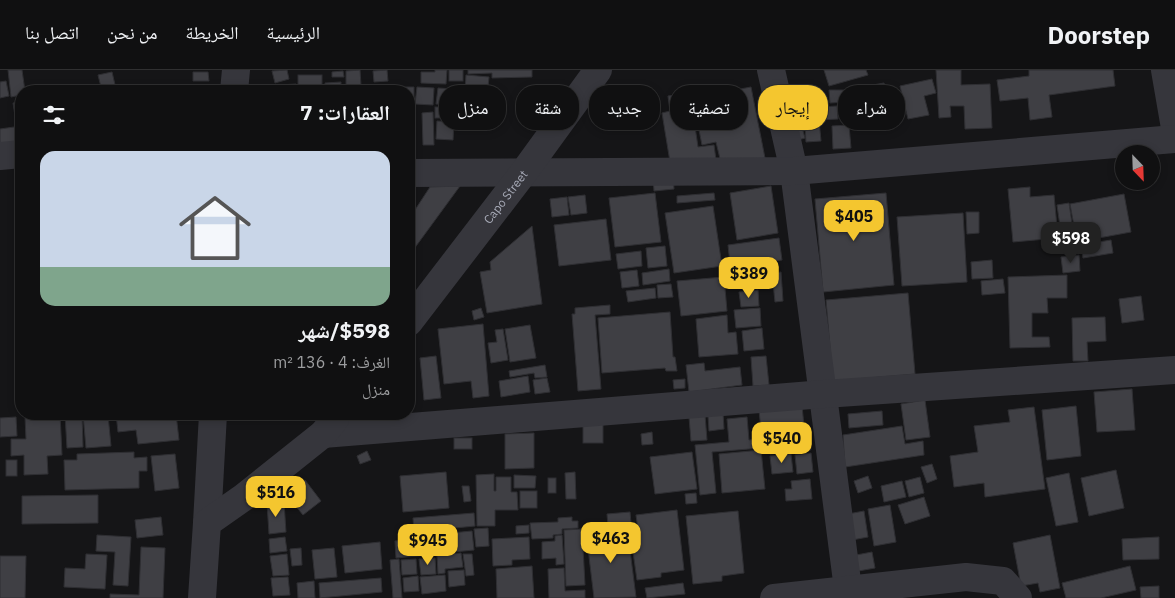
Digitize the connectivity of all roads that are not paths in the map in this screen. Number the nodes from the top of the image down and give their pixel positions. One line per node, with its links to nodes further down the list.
1 (236, 70): 5 (street)
2 (598, 70): 11 (street, Capo Street)
3 (771, 70): 10 (street)
4 (1165, 70): 6 (street)
5 (235, 85)
6 (1175, 128)
7 (1175, 139): 10 (street)
8 (15, 155): 9 (street)
9 (0, 156)
10 (794, 171): 11 (street); 15 (street)
11 (524, 172): 12 (street); 13 (street, Capo Street)
12 (415, 173)
13 (415, 314)
14 (1175, 370): 15 (street)
15 (824, 394): 16 (street); 21 (street)
16 (415, 419)
17 (213, 420): 20 (street)
18 (397, 420): 19 (street)
19 (331, 424): 20 (street)
20 (207, 522): 22 (street)
21 (848, 588): 23 (street); 24 (street)
22 (202, 598)
23 (774, 598)
24 (1018, 598)

